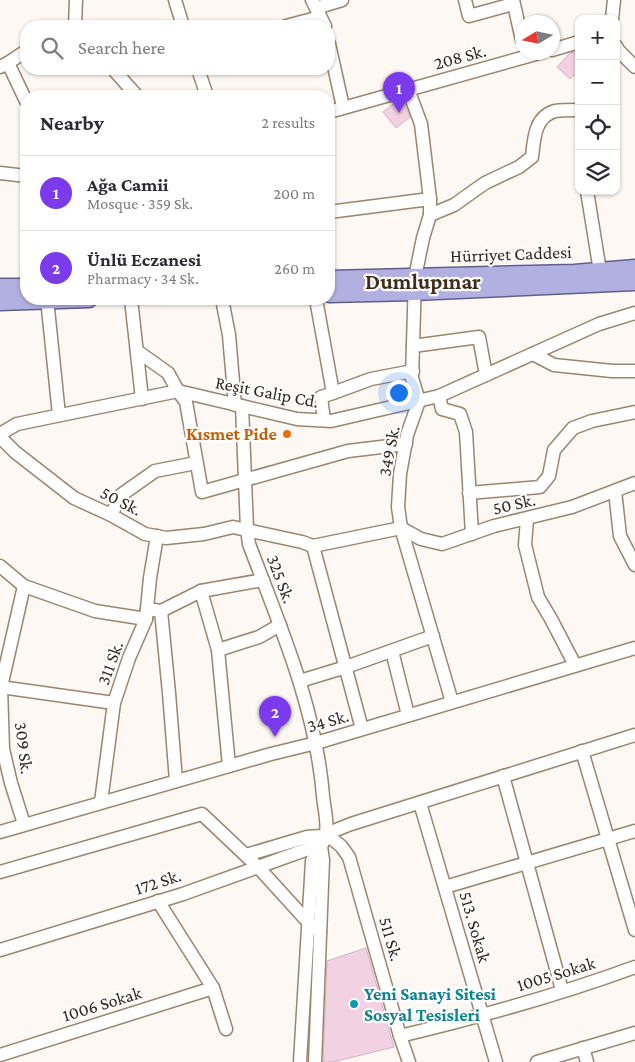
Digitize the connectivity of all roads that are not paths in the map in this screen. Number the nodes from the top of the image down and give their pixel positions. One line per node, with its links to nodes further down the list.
1 (76, 0): 10 (street)
2 (174, 0): 11 (street)
3 (342, 0): 7 (street)
4 (465, 0): 6 (street)
5 (614, 0): 9 (street)
6 (513, 2): 8 (street)
7 (318, 13): 12 (street)
8 (516, 15)
9 (612, 15)
10 (75, 20)
11 (181, 20)
12 (301, 20)
13 (575, 43): 14 (street)
14 (560, 48)
15 (620, 52): 19 (street)
16 (20, 55): 18 (street)
17 (515, 58): 23 (street, 208 Sk.)
18 (4, 65): 26 (street)
19 (635, 67)
20 (335, 71): 27 (street)
21 (118, 75): 24 (street)
22 (200, 75): 25 (street)
23 (408, 89): 27 (street, 208 Sk.); 33 (street)
24 (132, 90)
25 (205, 90)
26 (20, 91)
27 (343, 107): 28 (street, 208 Sk.)
28 (335, 110)
29 (575, 110): 35 (street)
30 (0, 173): 31 (street)
31 (20, 175)
32 (588, 195): 37 (street)
33 (430, 199): 34 (street); 35 (street)
34 (335, 211)
35 (430, 215): 39 (street)
36 (633, 269): 37 (main road, Hürriyet Caddesi); 39 (main road, Hürriyet Caddesi)
37 (600, 271): 39 (main road, Hürriyet Caddesi)
38 (335, 279): 39 (main road, Hürriyet Caddesi)
39 (414, 285): 42 (main road, Hürriyet Caddesi); 50 (street)
40 (20, 286): 41 (main road)
41 (0, 287)
42 (335, 293)
43 (20, 301): 44 (main road)
44 (0, 302)
45 (48, 305): 63 (street)
46 (132, 305): 51 (street)
47 (223, 305): 61 (street, 325 Sk.)
48 (317, 305): 57 (street)
49 (635, 314): 52 (street, Reşit Galip Cd.)
50 (413, 346): 53 (street); 55 (street)
51 (137, 351): 56 (street); 59 (street)
52 (533, 354): 54 (street); 55 (street, Reşit Galip Cd.)
53 (413, 371): 57 (street); 60 (street)
54 (635, 371)
55 (486, 375): 58 (street, Reşit Galip Cd.)
56 (178, 391): 59 (street, Reşit Galip Cd.); 61 (street, Reşit Galip Cd.); 67 (street)
57 (333, 393): 64 (street)
58 (439, 396): 60 (street, Reşit Galip Cd.); 71 (street)
59 (142, 399): 63 (street, Reşit Galip Cd.)
60 (419, 401): 64 (street, Reşit Galip Cd.); 66 (street, 349 Sk.)
61 (238, 406): 64 (street, Reşit Galip Cd.); 68 (street, 325 Sk.)
62 (635, 412): 71 (street)
63 (59, 415): 65 (street, Reşit Galip Cd.)
64 (324, 420)
65 (0, 435): 72 (street, 50 Sk.)
66 (406, 444): 68 (street); 74 (street, 349 Sk.)
67 (196, 463): 68 (street); 72 (street)
68 (245, 480): 75 (street, 325 Sk.)
69 (635, 483): 70 (street, 50 Sk.)
70 (615, 491): 73 (street, 50 Sk.); 79 (street)
71 (469, 493): 76 (street)
72 (111, 515): 77 (street, 50 Sk.)
73 (527, 518): 76 (street, 50 Sk.); 91 (street)
74 (401, 528): 76 (street, 50 Sk.); 78 (street); 87 (street, 349 Sk.)
75 (246, 529): 77 (street, 50 Sk.); 78 (street, 50 Sk.); 81 (street, 325 Sk.)
76 (472, 534)
77 (157, 536): 85 (street, 311 Sk.)
78 (313, 546): 92 (street)
79 (635, 565)
80 (0, 566): 82 (street)
81 (263, 580): 83 (street); 86 (street, 325 Sk.)
82 (24, 586): 85 (street); 94 (street, 309 Sk.)
83 (201, 591): 84 (street); 89 (street)
84 (161, 611): 85 (street); 105 (street)
85 (146, 614): 96 (street, 311 Sk.)
86 (280, 625): 89 (street); 93 (street, 325 Sk.)
87 (433, 636): 90 (street); 95 (street, 349 Sk.)
88 (635, 648): 91 (street, 34 Sk.)
89 (218, 650): 103 (street)
90 (392, 651): 92 (street); 97 (street)
91 (575, 665): 95 (street, 34 Sk.)
92 (346, 667): 93 (street); 98 (street)
93 (300, 681): 100 (street, 325 Sk.)
94 (1, 687): 96 (street); 101 (street, 309 Sk.)
95 (452, 702): 97 (street, 34 Sk.)
96 (114, 703): 106 (street, 311 Sk.)
97 (408, 715): 98 (street, 34 Sk.)
98 (362, 729): 100 (street, 34 Sk.)
99 (635, 735): 102 (street)
100 (316, 743): 103 (street, 34 Sk.); 111 (street, 325 Sk.)
101 (2, 749): 108 (street, 309 Sk.)
102 (582, 752): 104 (street); 112 (street)
103 (229, 766): 105 (street, 34 Sk.)
104 (503, 776): 107 (street); 114 (street)
105 (176, 781): 106 (street, 34 Sk.)
106 (101, 802): 108 (street, 34 Sk.)
107 (420, 802): 111 (street); 117 (street, 513. Sokak)
108 (24, 824): 110 (street, 34 Sk.)
109 (635, 831): 112 (street)
110 (0, 832)
111 (322, 839): 113 (street); 115 (street, 172 Sk.); 119 (street); 121 (street, 325 Sk.); 129 (street, 511 Sk.)
112 (608, 839): 114 (street); 120 (street)
113 (246, 855): 115 (street); 116 (street)
114 (527, 862): 117 (street); 125 (street)
115 (258, 867): 118 (street, 172 Sk.); 119 (street)
116 (0, 872)
117 (445, 887): 126 (street, 513. Sokak)
118 (158, 901): 122 (street, 172 Sk.); 124 (street)
119 (308, 922): 121 (street); 132 (street)
120 (635, 930)
121 (320, 932): 133 (street, 325 Sk.)
122 (0, 950)
123 (635, 967): 125 (street, 1005 Sokak)
124 (214, 988): 127 (street); 131 (street, 1006 Sokak)
125 (562, 990): 126 (street, 1005 Sokak)
126 (483, 1015): 129 (street, 1005 Sokak); 135 (street, 513. Sokak)
127 (226, 1029)
128 (635, 1033): 130 (street)
129 (400, 1036): 134 (street, 511 Sk.)
130 (582, 1048): 136 (street); 137 (street)
131 (0, 1054)
132 (300, 1062)
133 (315, 1062)
134 (409, 1062)
135 (496, 1062)
136 (537, 1062)
137 (586, 1062)

